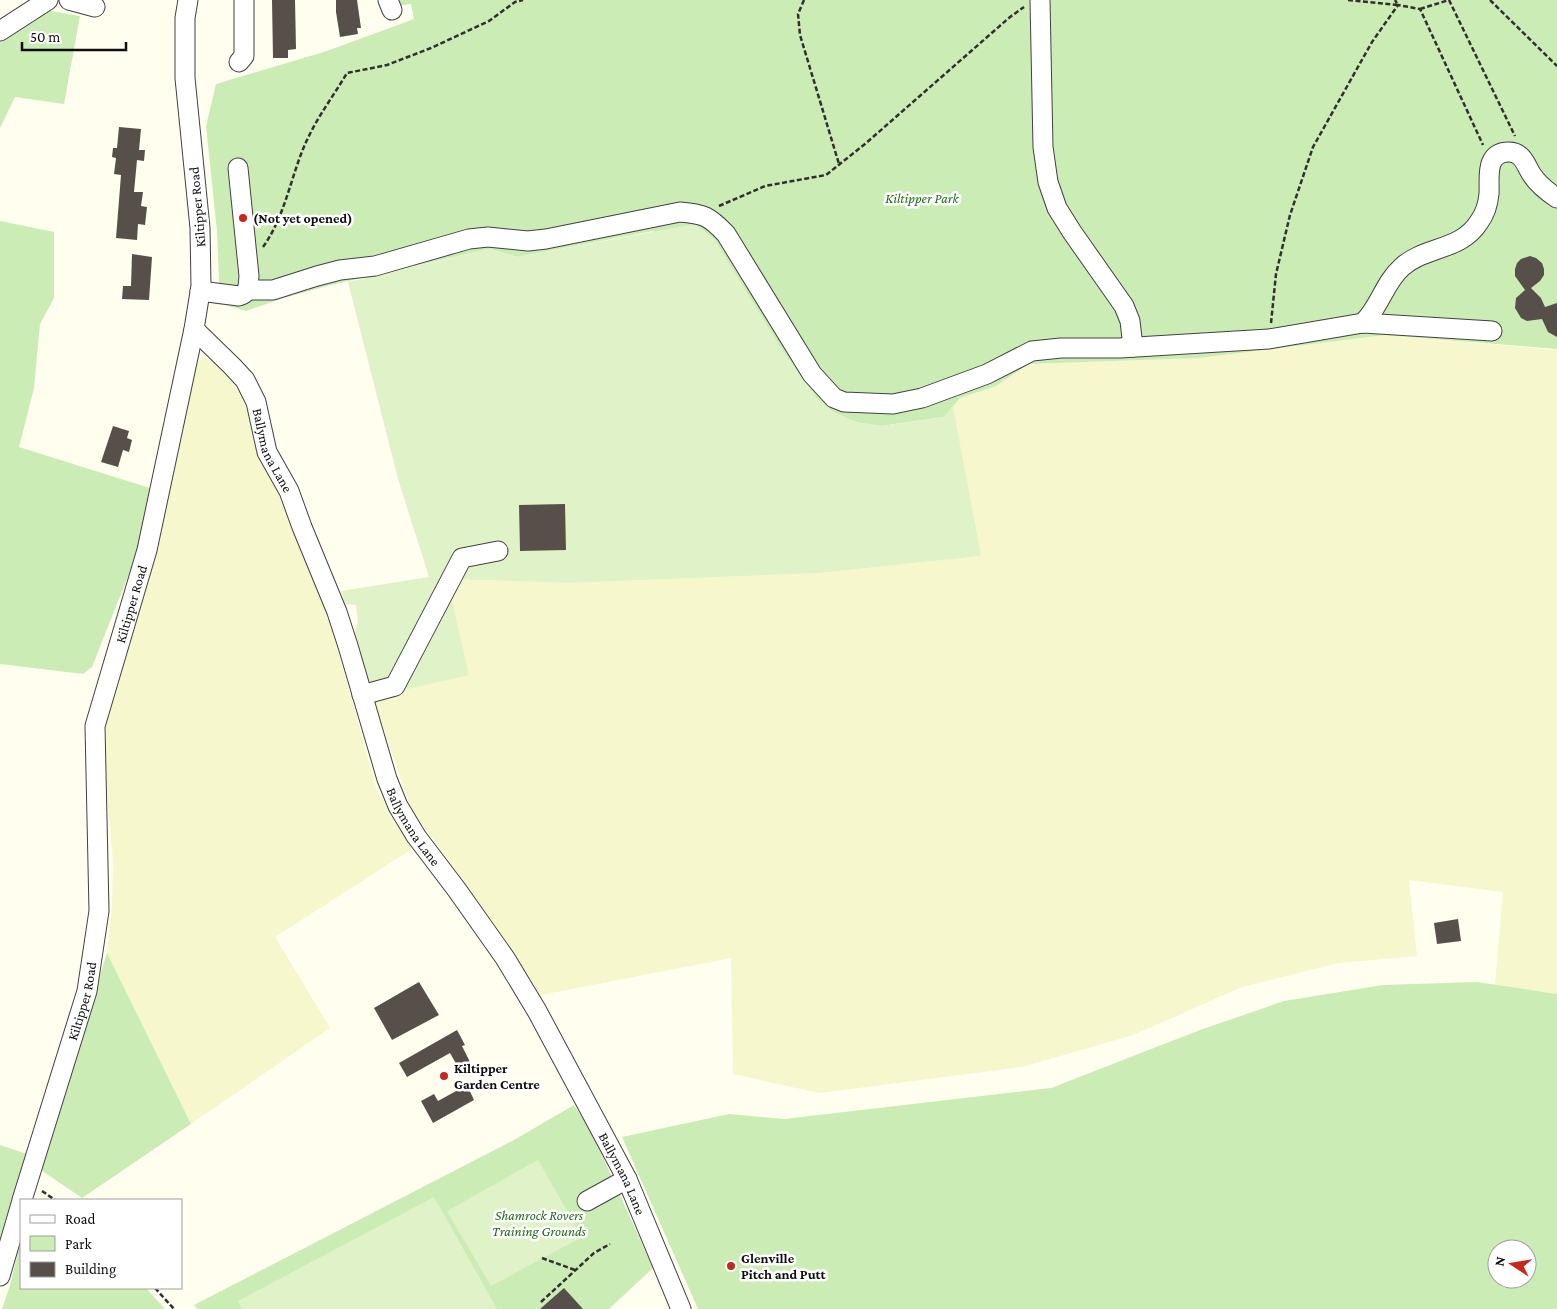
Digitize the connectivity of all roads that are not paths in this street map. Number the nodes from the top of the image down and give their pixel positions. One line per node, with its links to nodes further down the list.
1 (48, 0): 7 (street)
2 (69, 0): 6 (street)
3 (188, 0): 12 (street, Kiltipper Road)
4 (244, 0): 8 (street)
5 (1032, 3): 16 (street)
6 (95, 9)
7 (2, 24)
8 (239, 62)
9 (238, 168): 11 (street)
10 (1557, 198): 13 (street)
11 (247, 290): 12 (street); 16 (street)
12 (200, 291): 14 (street, Kiltipper Road)
13 (1363, 323): 15 (street); 16 (street)
14 (194, 329): 18 (street, Ballymana Lane); 20 (street, Kiltipper Road)
15 (1492, 330)
16 (1133, 347)
17 (498, 551): 18 (street)
18 (362, 695): 19 (street, Ballymana Lane)
19 (627, 1179): 21 (street); 24 (street, Ballymana Lane)
20 (22, 1199)
21 (587, 1201)
22 (20, 1207): 23 (street)
23 (0, 1276)
24 (681, 1309)

